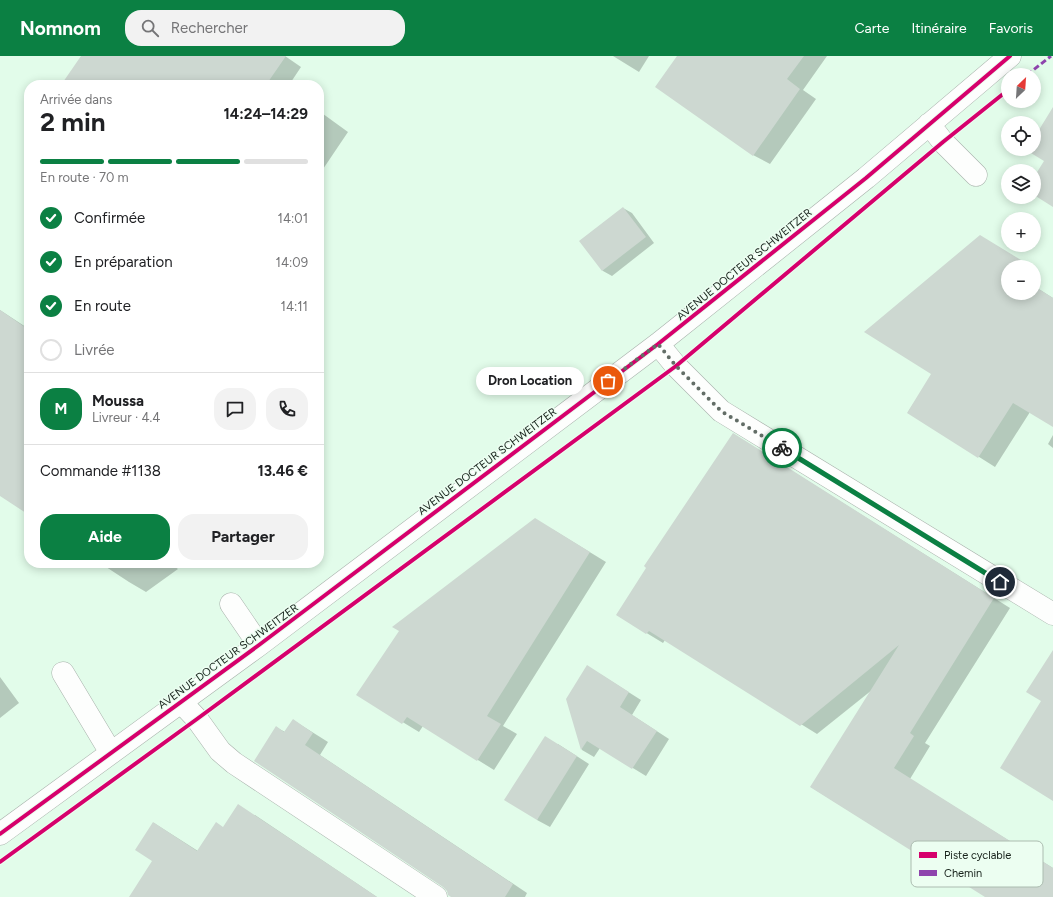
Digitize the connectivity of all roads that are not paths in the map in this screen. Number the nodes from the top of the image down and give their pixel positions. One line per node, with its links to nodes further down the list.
1 (1010, 56): 2 (street, AVENUE DOCTEUR SCHWEITZER)
2 (929, 124): 3 (street); 4 (street, AVENUE DOCTEUR SCHWEITZER)
3 (976, 175)
4 (658, 344): 6 (street); 7 (street, AVENUE DOCTEUR SCHWEITZER)
5 (231, 604): 7 (street)
6 (1053, 614)
7 (259, 645): 9 (street, AVENUE DOCTEUR SCHWEITZER)
8 (63, 673): 10 (street)
9 (181, 702): 10 (street, AVENUE DOCTEUR SCHWEITZER); 12 (street)
10 (111, 753): 11 (street, AVENUE DOCTEUR SCHWEITZER)
11 (0, 834)
12 (436, 897)

